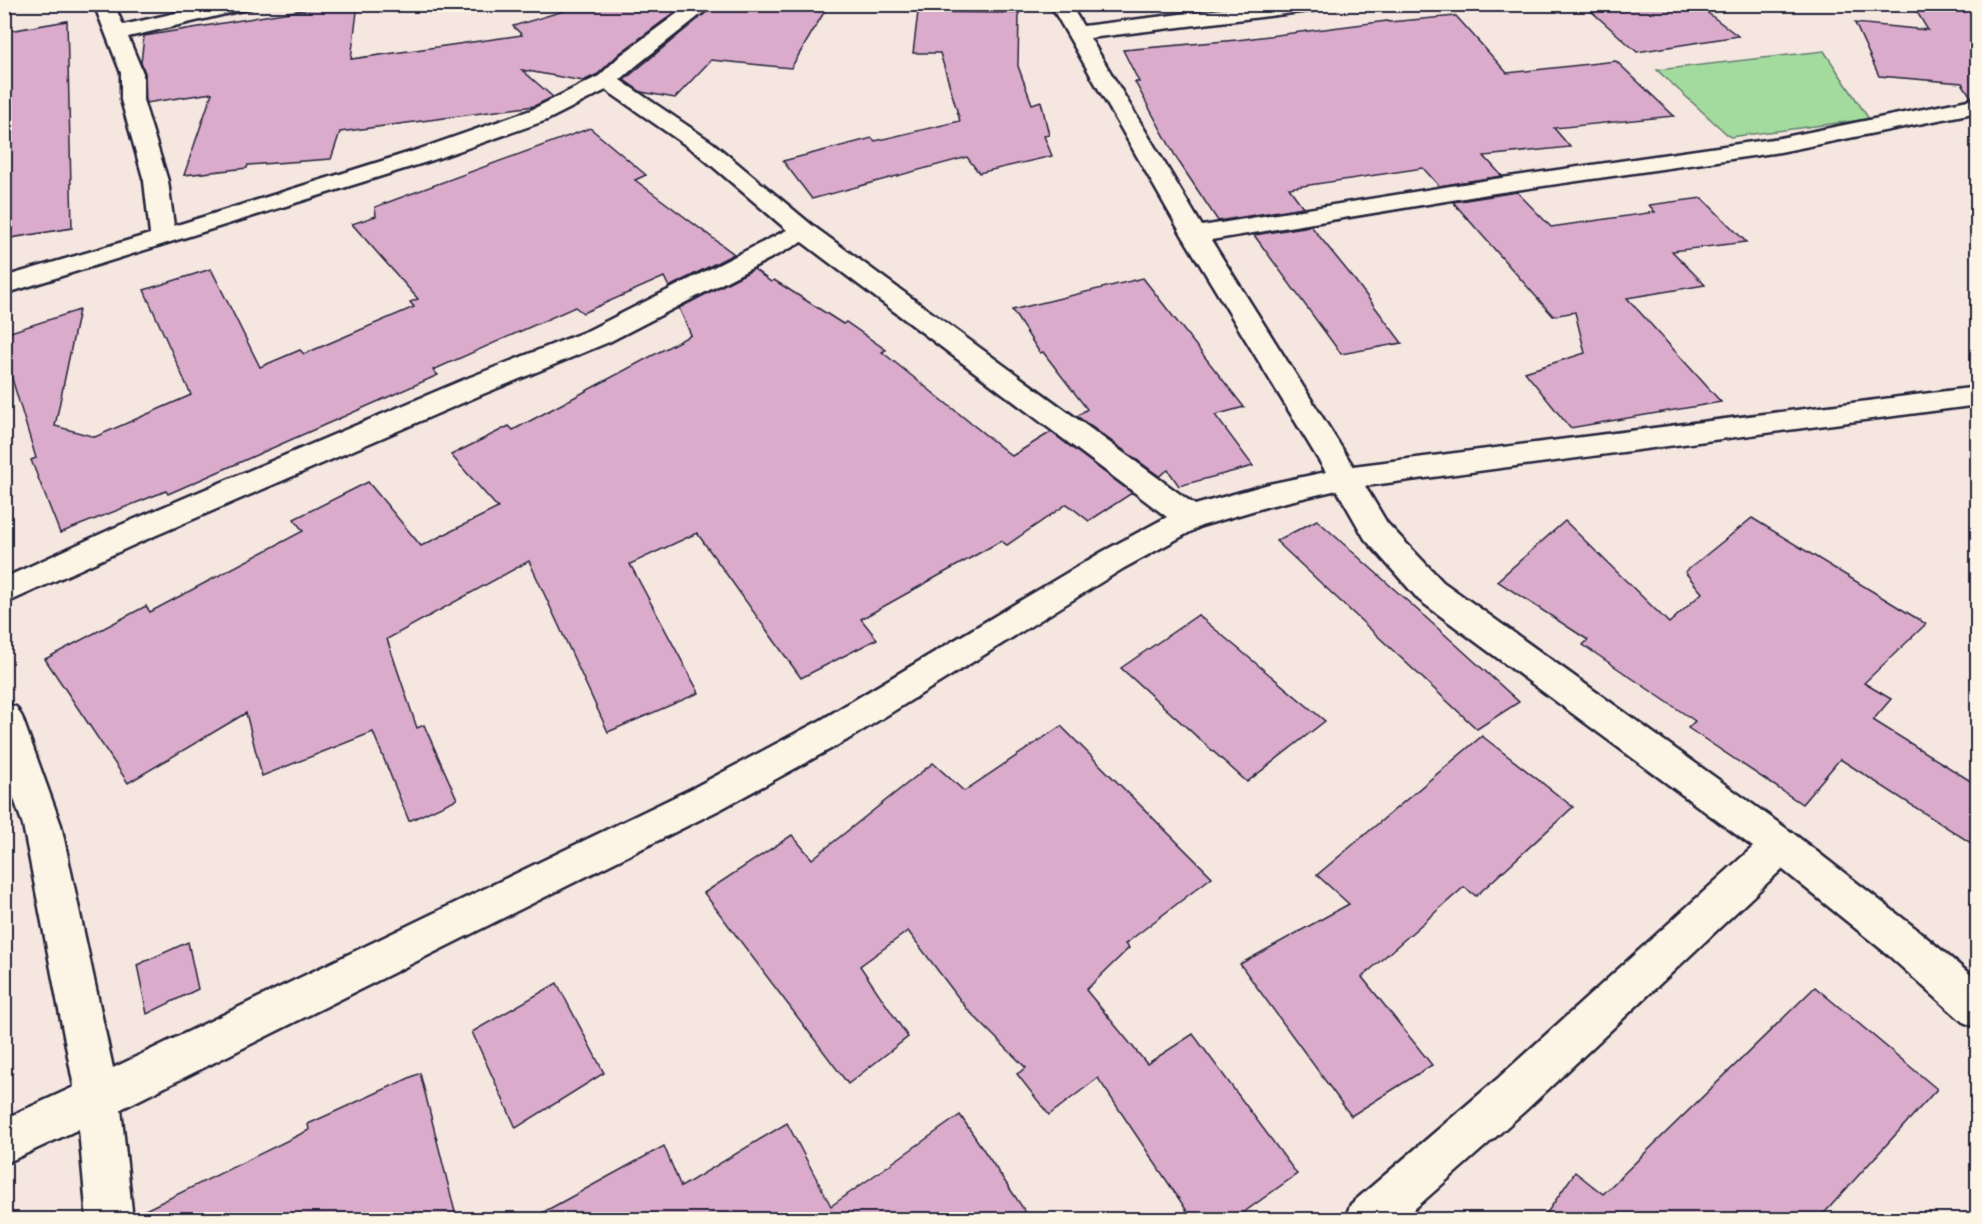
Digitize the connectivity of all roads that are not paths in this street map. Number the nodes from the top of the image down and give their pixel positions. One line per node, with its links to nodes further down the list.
1 (104, 4): 6 (street)
2 (243, 4): 6 (street)
3 (704, 4): 8 (street)
4 (1060, 4): 7 (street)
5 (1317, 4): 7 (street)
6 (116, 33): 12 (street)
7 (1076, 33): 11 (street)
8 (607, 81): 10 (street); 12 (street)
9 (1977, 105): 11 (street)
10 (804, 231): 16 (street); 17 (street)
11 (1195, 235): 15 (street)
12 (163, 238): 13 (street)
13 (4, 286)
14 (1977, 396): 15 (street)
15 (1345, 478): 16 (street); 19 (street)
16 (1190, 518): 21 (street)
17 (4, 592)
18 (4, 717): 21 (street)
19 (1781, 846): 20 (street); 24 (street)
20 (1977, 1008)
21 (98, 1098): 22 (street); 23 (street)
22 (4, 1142)
23 (110, 1220)
24 (1367, 1220)

